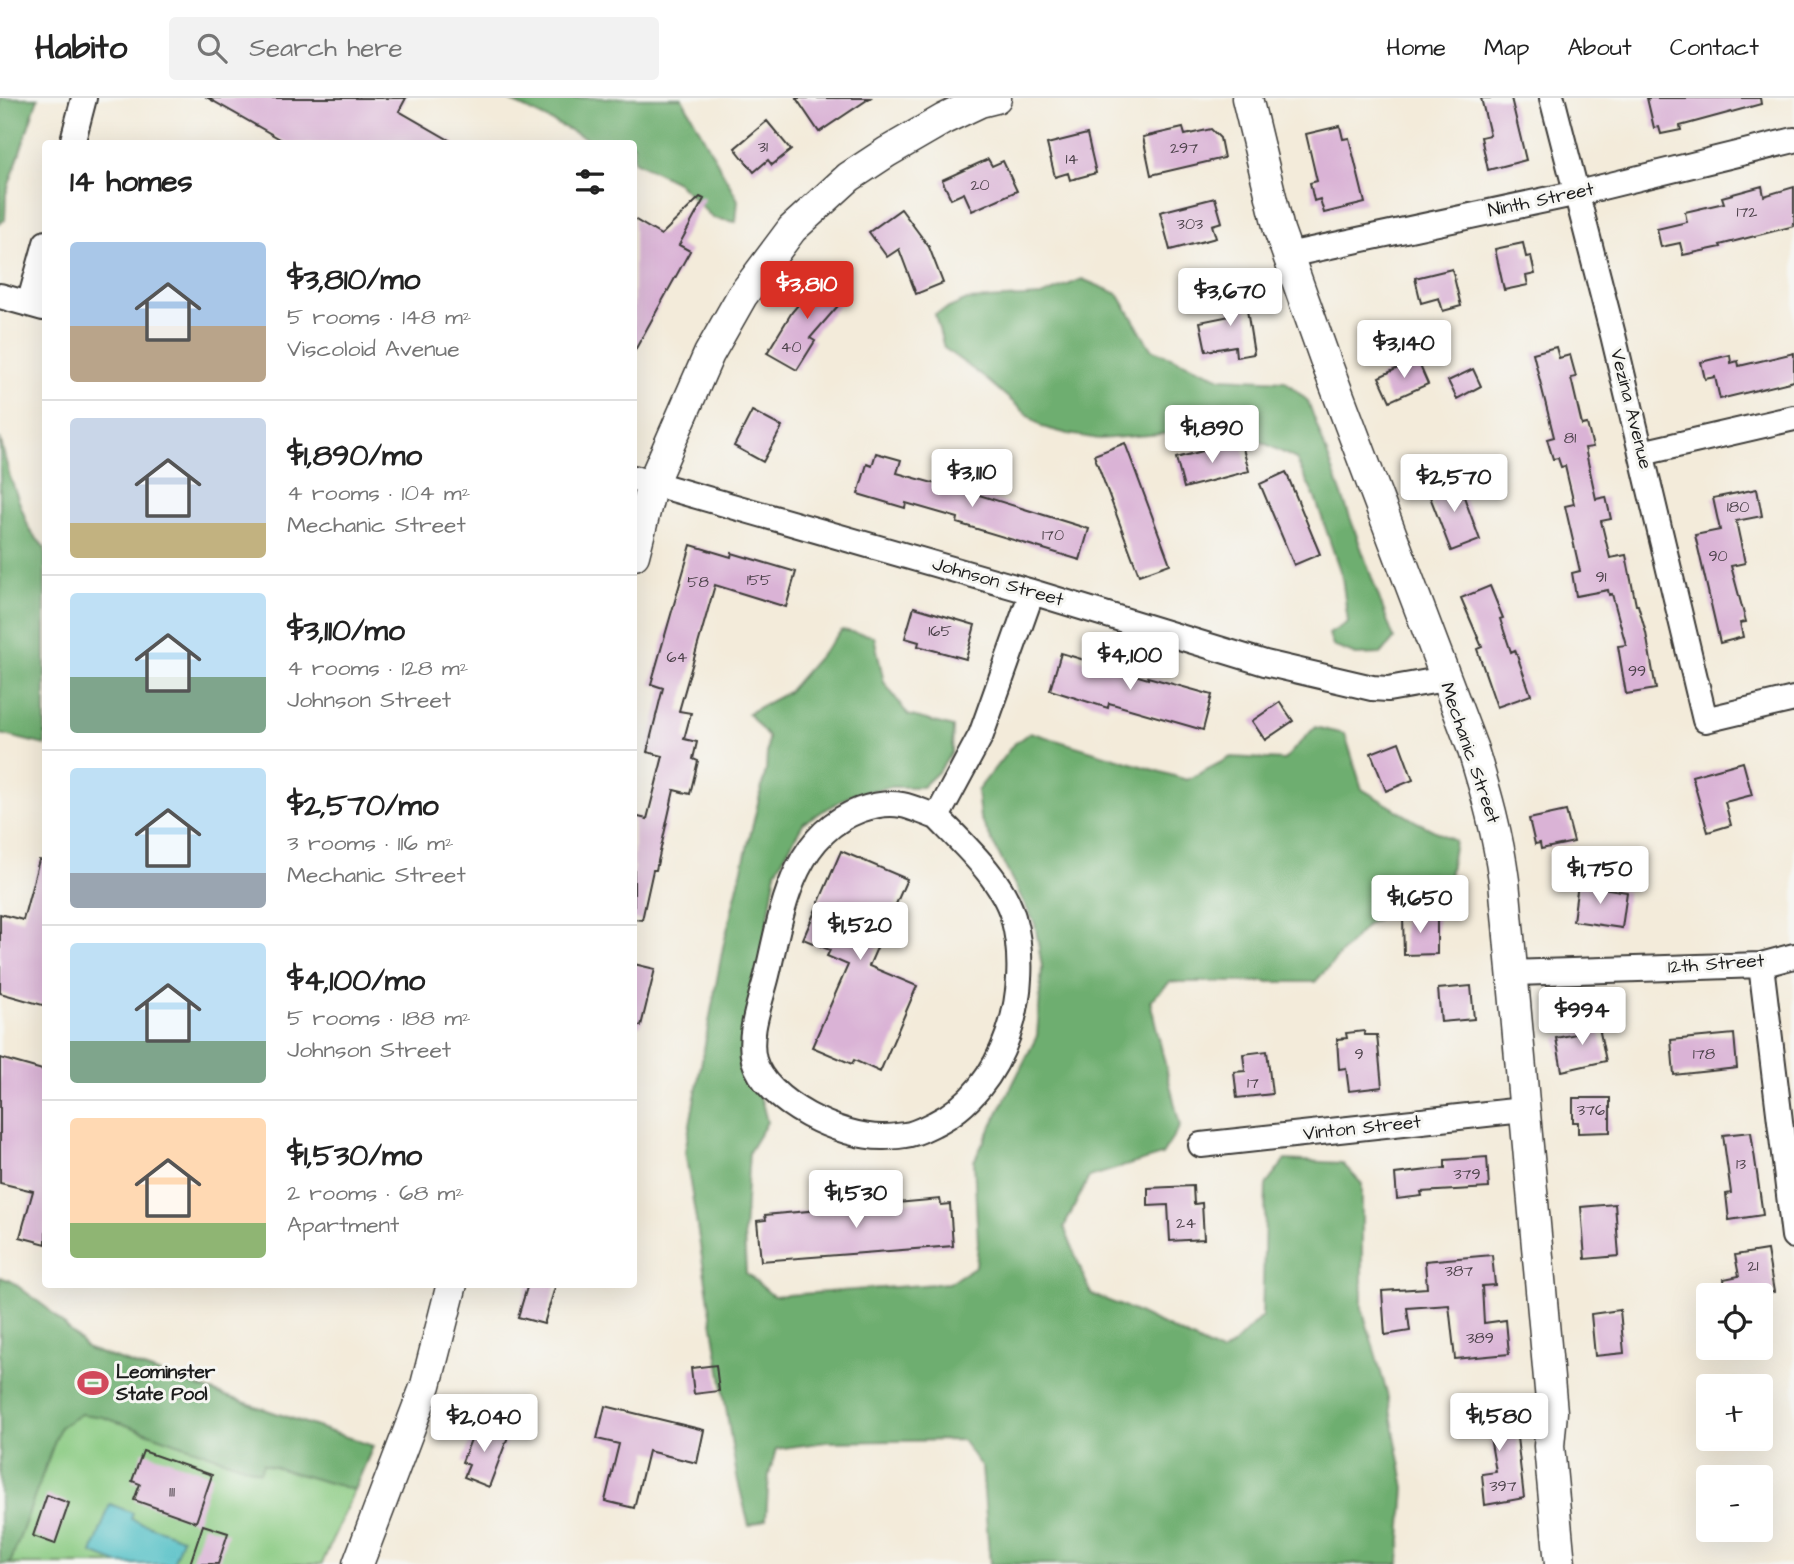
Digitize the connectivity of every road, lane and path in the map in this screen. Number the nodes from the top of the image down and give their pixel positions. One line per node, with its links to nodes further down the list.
1 (84, 98): 5 (street)
2 (996, 98): 14 (main road)
3 (1247, 98): 8 (main road, Mechanic Street)
4 (1552, 98): 7 (street, Vezina Avenue)
5 (73, 140)
6 (1794, 140): 7 (street, Ninth Street)
7 (1578, 192): 8 (street, Ninth Street); 13 (street, Vezina Avenue)
8 (1288, 255): 17 (main road, Mechanic Street)
9 (42, 271): 11 (street)
10 (0, 296): 11 (street)
11 (37, 307)
12 (1794, 418): 13 (street)
13 (1643, 453): 18 (street, Vezina Avenue)
14 (643, 481): 15 (main road); 16 (street, Johnson Street)
15 (637, 530)
16 (1032, 592): 17 (street, Johnson Street); 19 (street)
17 (1445, 678): 22 (main road, Mechanic Street)
18 (1794, 699)
19 (937, 817): 19 (street)
20 (1794, 956): 21 (street, 12th Street)
21 (1760, 965): 22 (street, 12th Street); 25 (street)
22 (1512, 973): 23 (main road, Mechanic Street)
23 (1523, 1110): 24 (street, Vinton Street); 27 (main road, Mechanic Street)
24 (1201, 1145)
25 (1794, 1236)
26 (451, 1288): 28 (main road)
27 (1552, 1412): 29 (main road, Mechanic Street); 30 (main road)
28 (361, 1563)
29 (1560, 1564)
30 (1581, 1564)

